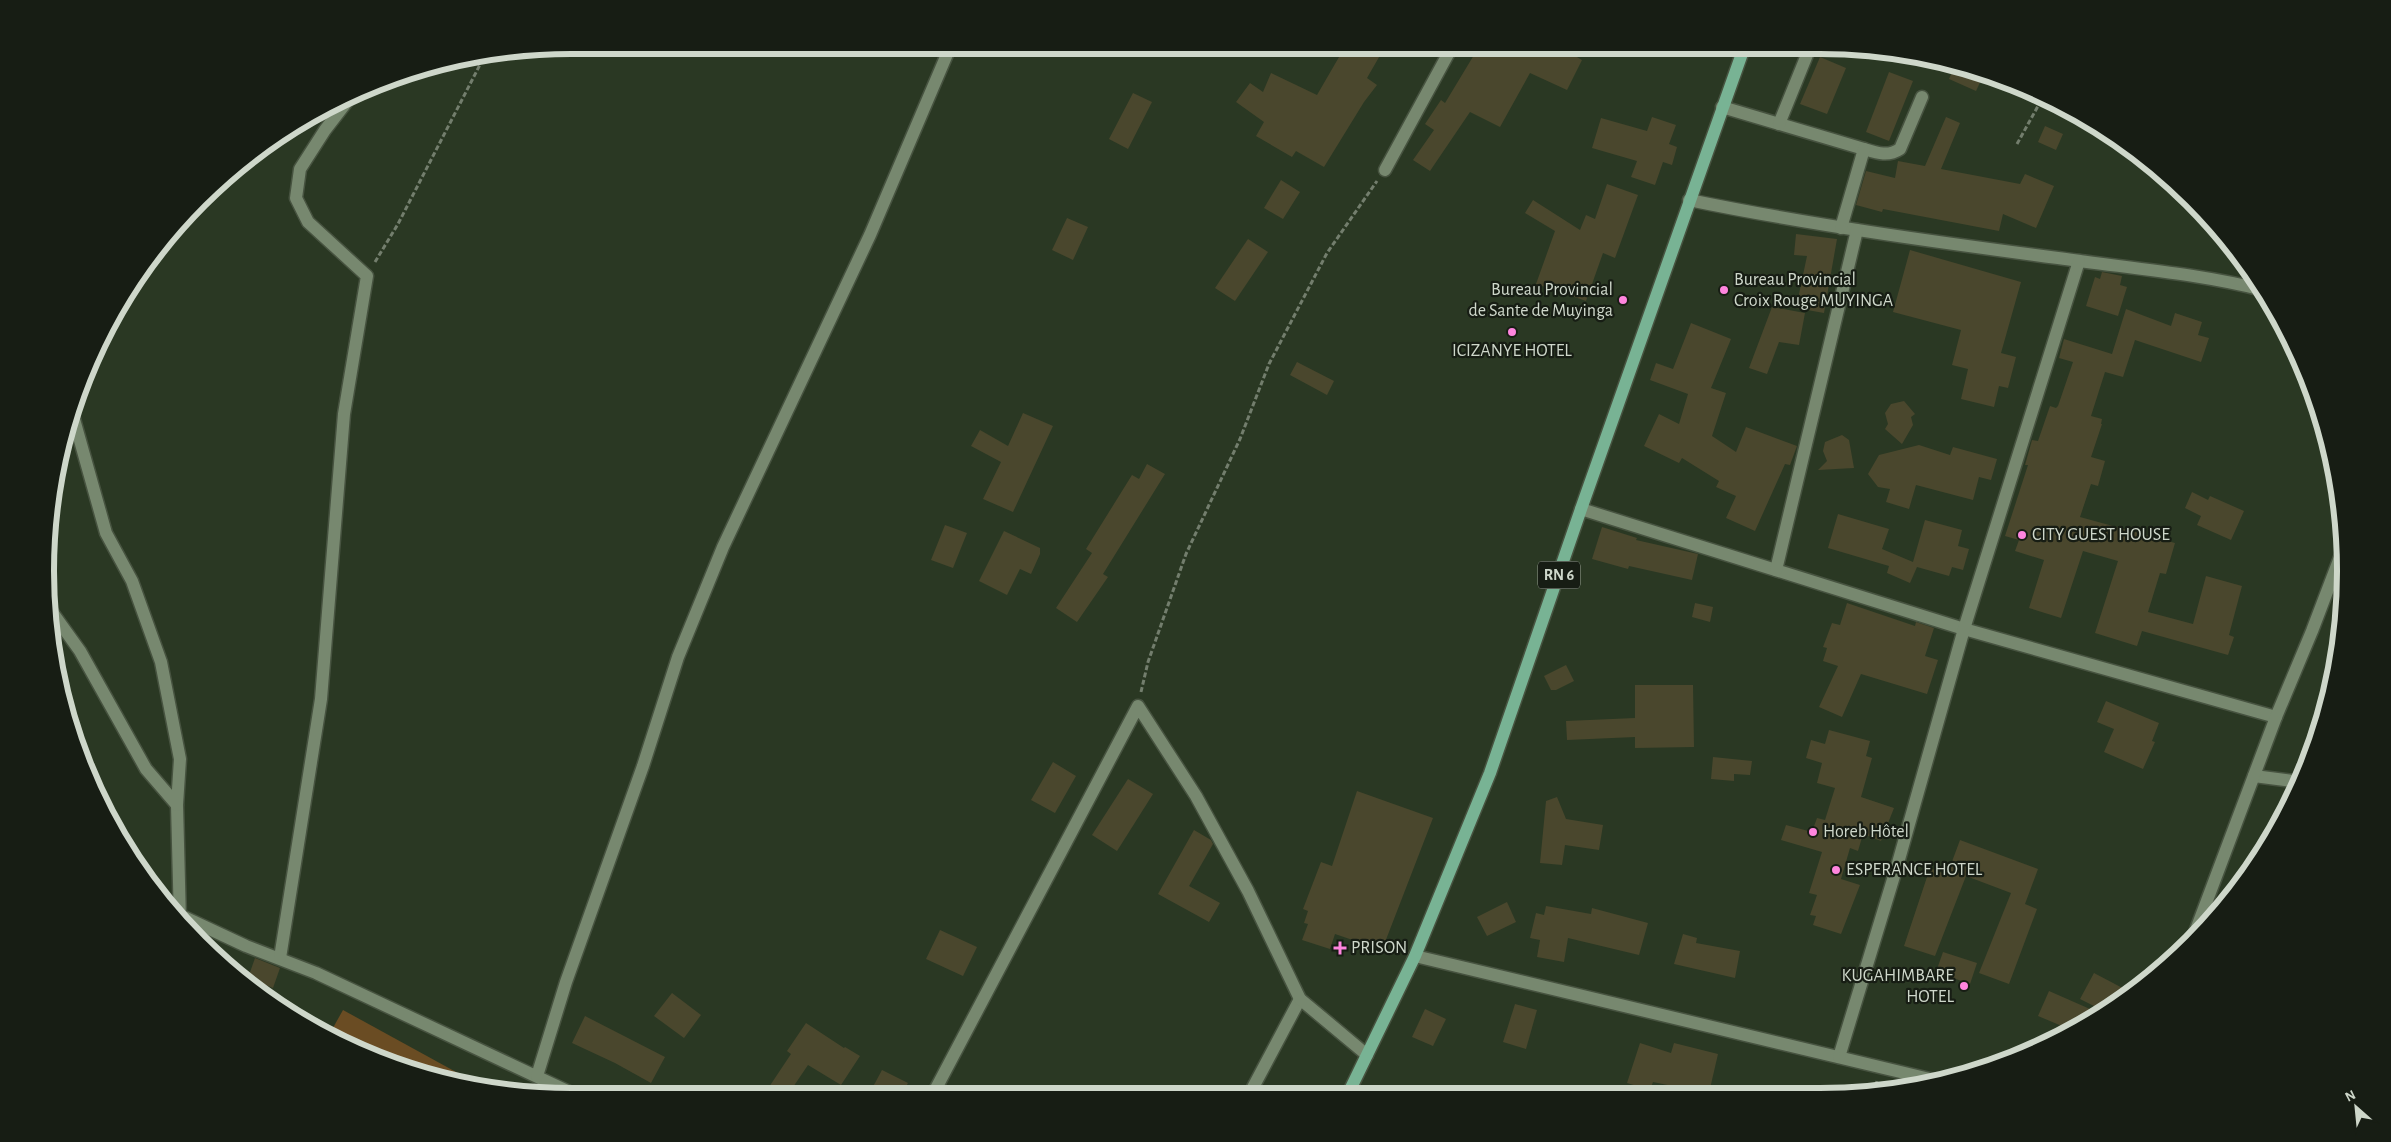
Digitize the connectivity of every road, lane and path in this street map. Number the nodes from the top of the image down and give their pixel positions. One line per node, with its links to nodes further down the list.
1 (947, 54): 39 (street)
2 (1448, 54): 13 (street)
3 (1742, 54): 9 (main road, RN 6)
4 (1807, 54): 10 (street)
5 (481, 62): 18 (path)
6 (1922, 97): 12 (street)
7 (2039, 103): 11 (path)
8 (344, 106): 18 (street)
9 (1722, 107): 10 (street); 14 (main road, RN 6)
10 (1779, 124): 12 (street)
11 (2017, 144)
12 (1864, 149): 15 (street)
13 (1385, 170): 26 (path)
14 (1689, 200): 15 (street); 21 (main road, RN 6)
15 (1841, 228): 16 (street)
16 (1857, 230): 17 (street); 23 (street)
17 (2079, 261): 19 (street); 25 (street)
18 (366, 276): 35 (street)
19 (2252, 287)
20 (75, 423): 30 (street)
21 (1581, 509): 23 (street); 34 (main road, RN 6)
22 (2337, 566): 27 (street)
23 (1776, 570): 25 (street)
24 (56, 618): 30 (street)
25 (1964, 629): 27 (street); 38 (street)
26 (1138, 706): 36 (street); 42 (street)
27 (2276, 717): 28 (street)
28 (2254, 776): 29 (street); 33 (street)
29 (2293, 781)
30 (178, 805): 31 (street)
31 (177, 906)
32 (191, 922): 35 (street)
33 (2198, 924)
34 (1415, 956): 37 (main road, RN 6); 38 (street)
35 (280, 958): 39 (street)
36 (1300, 999): 37 (street); 43 (street)
37 (1367, 1056): 44 (main road, RN 6)
38 (1839, 1057): 40 (street)
39 (537, 1076): 41 (street)
40 (1924, 1077)
41 (561, 1088)
42 (936, 1088)
43 (1253, 1088)
44 (1351, 1088)

